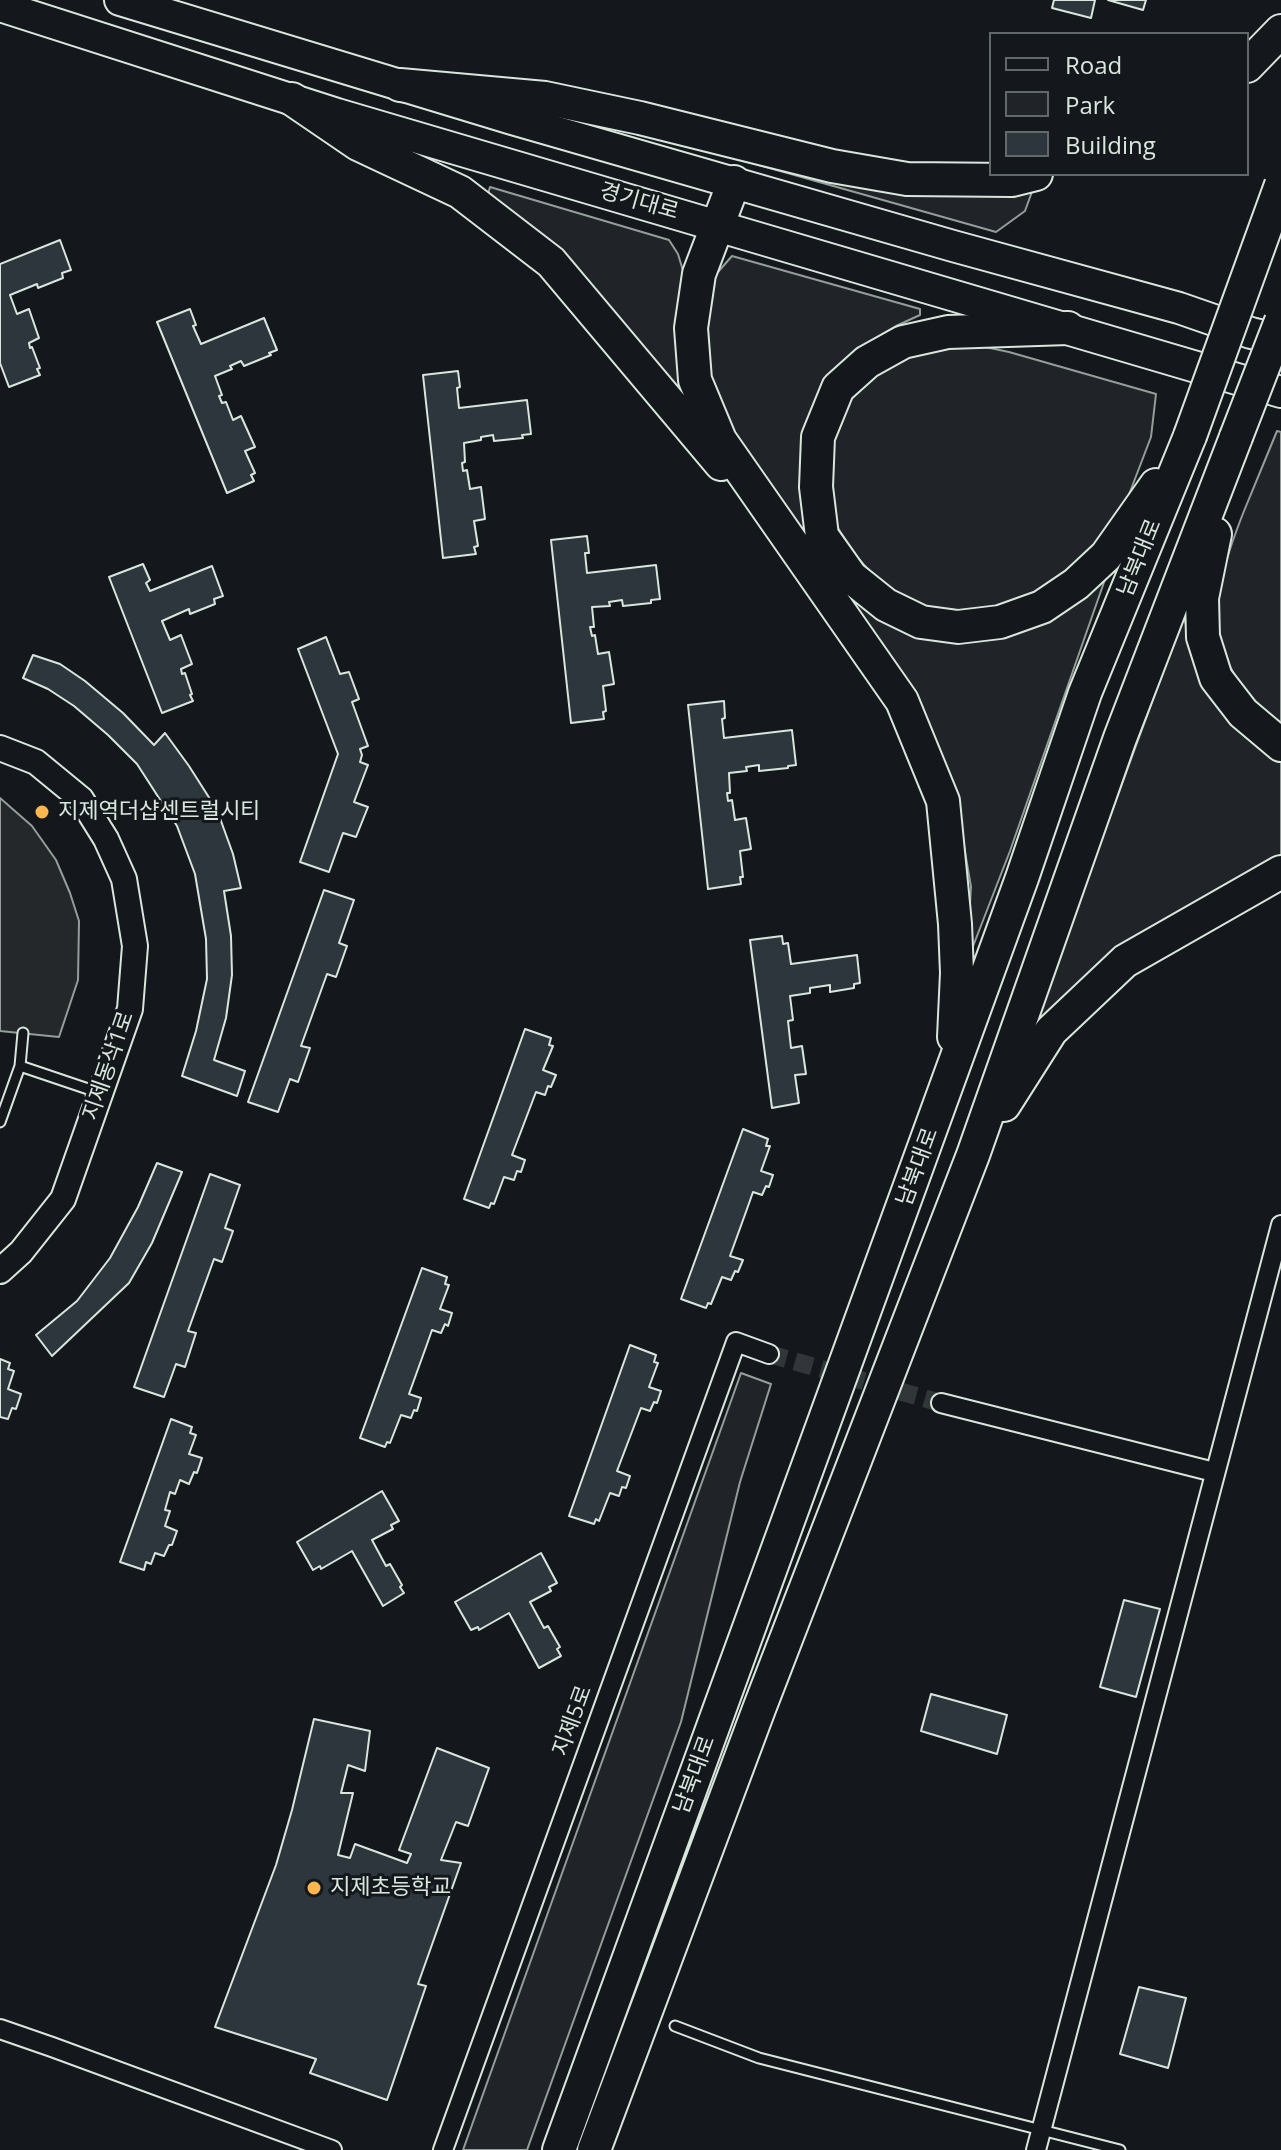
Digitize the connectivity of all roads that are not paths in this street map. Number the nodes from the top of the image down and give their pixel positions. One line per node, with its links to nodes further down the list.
1 (120, 0): 5 (main road, 경기대로)
2 (0, 6): 6 (main road, 경기대로)
3 (1281, 31): 4 (highway)
4 (1249, 64)
5 (400, 85): 7 (highway); 8 (main road, 경기대로)
6 (292, 99): 10 (main road, 경기대로); 17 (highway)
7 (1024, 177)
8 (734, 182): 10 (highway); 13 (main road, 경기대로)
9 (1281, 185): 15 (highway, 남북대로, bridge)
10 (718, 225): 12 (main road, 경기대로); 17 (highway)
11 (1281, 321): 16 (highway, 남북대로, bridge)
12 (1068, 328): 14 (main road, 경기대로); 15 (highway)
13 (1281, 340)
14 (1281, 392)
15 (1190, 436): 23 (highway, 남북대로)
16 (1236, 437): 18 (highway); 26 (highway, 남북대로)
17 (799, 554): 23 (highway)
18 (1281, 745)
19 (0, 748): 24 (street, 지제동삭1로)
20 (1281, 872): 26 (highway)
21 (23, 1033): 22 (lane)
22 (20, 1066): 24 (lane); 25 (lane)
23 (952, 1074): 37 (highway, 남북대로)
24 (100, 1093): 28 (street, 지제동삭1로)
25 (0, 1122)
26 (973, 1155): 38 (highway, 남북대로)
27 (1281, 1225): 31 (street)
28 (0, 1271)
29 (769, 1354): 36 (street, 지제5로)
30 (941, 1403): 31 (street)
31 (1214, 1472): 34 (street)
32 (675, 2026): 34 (lane)
33 (0, 2029): 35 (street)
34 (1042, 2129): 39 (street); 40 (lane)
35 (332, 2150)
36 (443, 2150)
37 (559, 2150)
38 (594, 2150)
39 (1036, 2150)
40 (1120, 2150)

